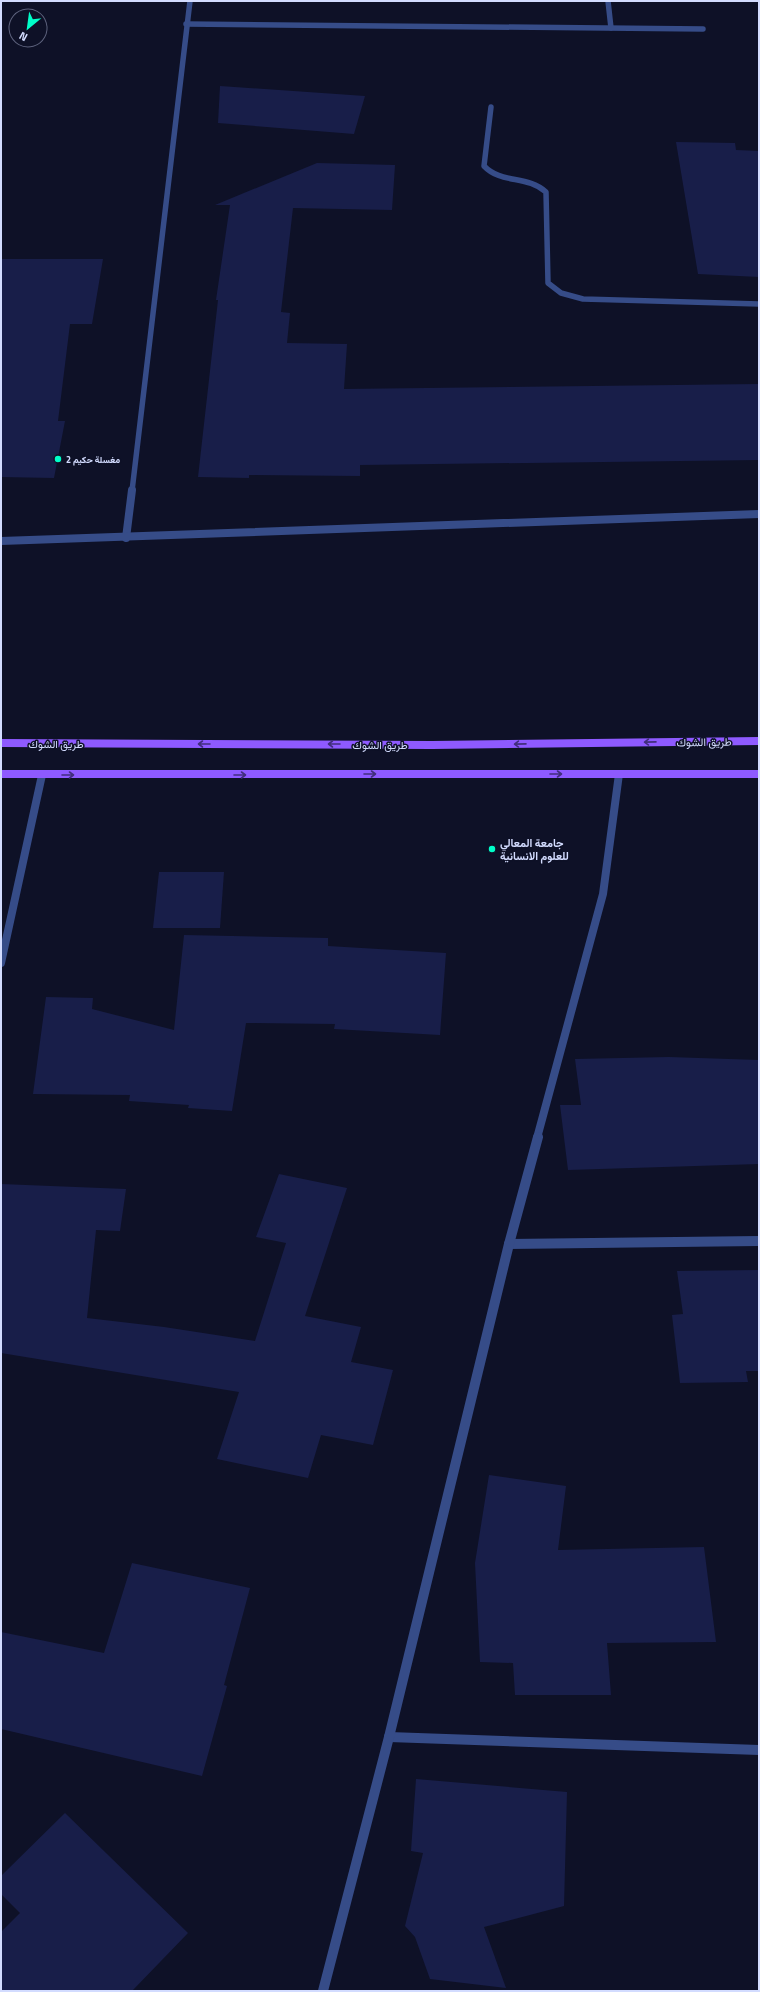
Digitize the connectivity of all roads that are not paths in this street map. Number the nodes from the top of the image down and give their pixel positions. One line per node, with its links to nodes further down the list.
1 (190, 1): 3 (street)
2 (608, 1): 4 (street)
3 (186, 24): 4 (street); 9 (street)
4 (611, 28): 5 (street)
5 (703, 29)
6 (491, 107): 7 (street)
7 (759, 304)
8 (759, 514): 9 (street)
9 (126, 538): 10 (street)
10 (1, 541)
11 (759, 741): 12 (main road, طريق الشوك, one-way to 12)
12 (1, 743)
13 (1, 774): 16 (main road)
14 (619, 774): 15 (main road); 16 (main road, one-way to 14); 19 (street)
15 (759, 774)
16 (42, 775): 17 (street)
17 (1, 963)
18 (759, 1241): 19 (street)
19 (509, 1244): 20 (street)
20 (389, 1737): 21 (street); 22 (street)
21 (759, 1750)
22 (323, 1991)

